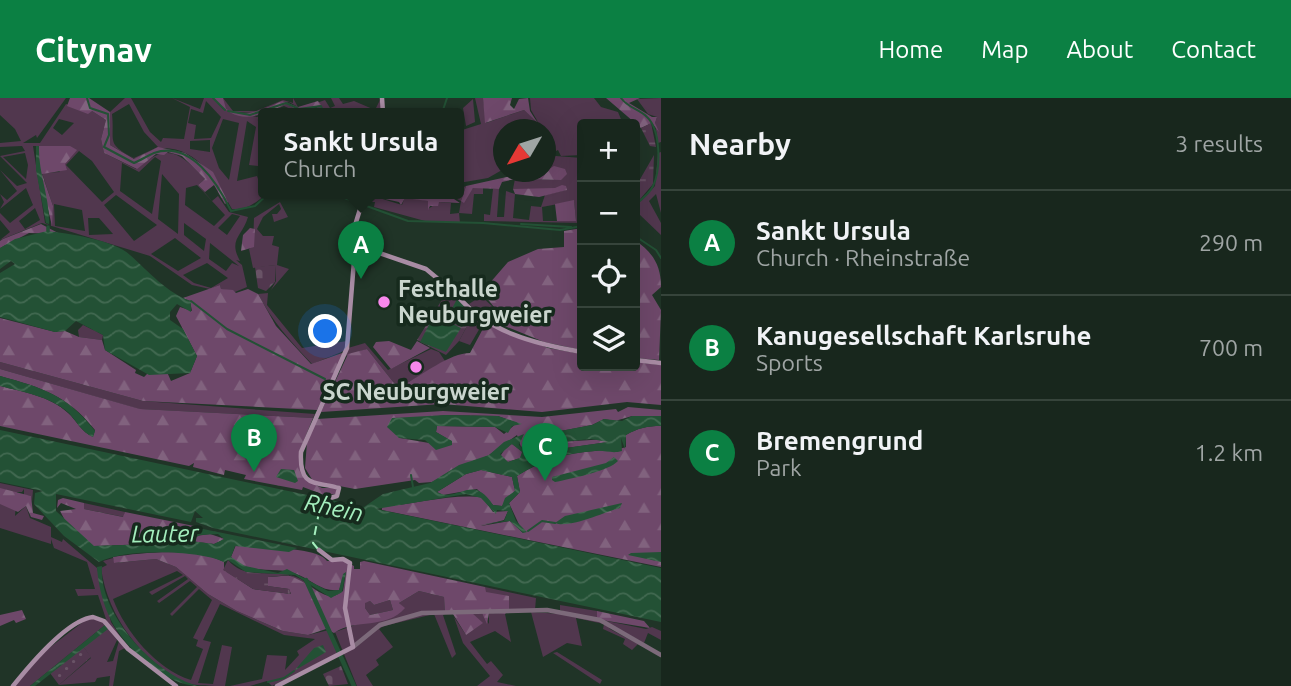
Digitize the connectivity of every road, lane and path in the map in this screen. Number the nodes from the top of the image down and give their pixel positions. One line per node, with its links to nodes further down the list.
1 (364, 199): 2 (main road)
2 (354, 244): 3 (main road); 6 (main road)
3 (577, 351)
4 (640, 361): 5 (main road)
5 (661, 363)
6 (327, 499)
7 (319, 550): 8 (main road)
8 (353, 647): 9 (street); 12 (main road)
9 (661, 655)
10 (13, 686): 11 (main road)
11 (176, 686)
12 (278, 686)

